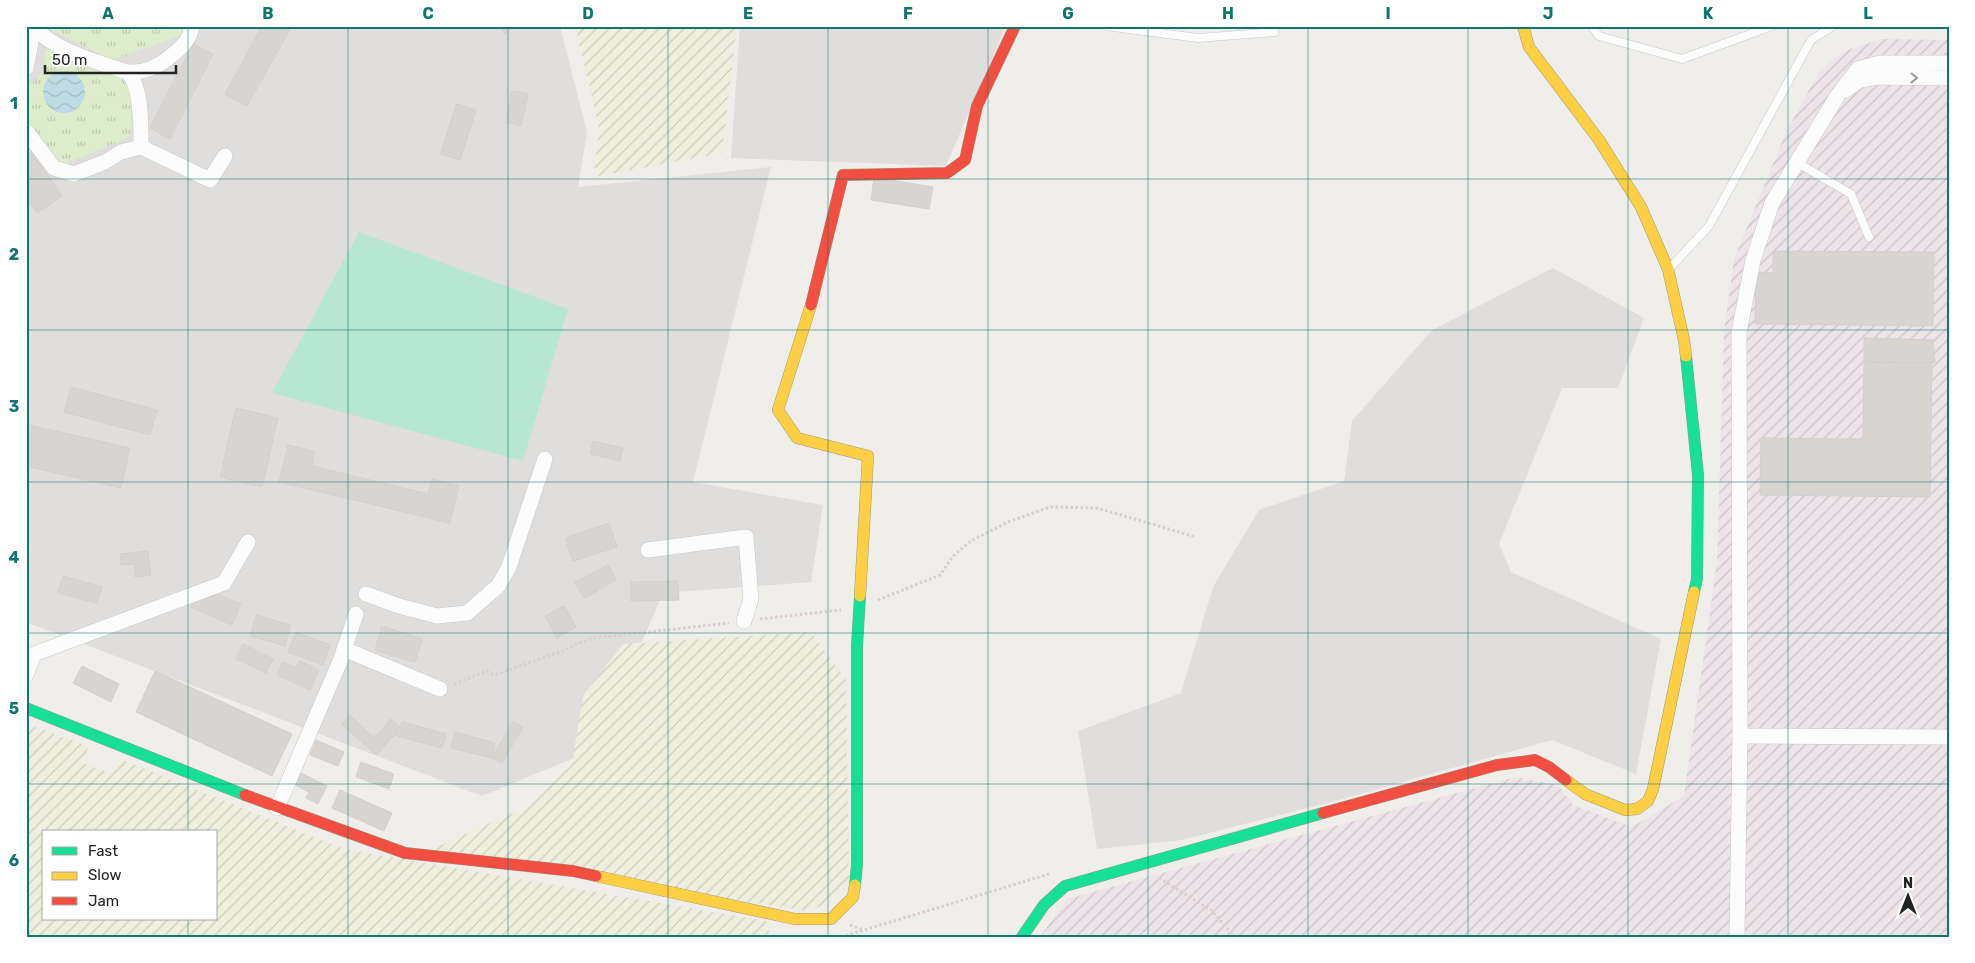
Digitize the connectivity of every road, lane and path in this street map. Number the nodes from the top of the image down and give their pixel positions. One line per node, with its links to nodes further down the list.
1 (31, 26): 11 (street); 12 (street)
2 (191, 26): 12 (street)
3 (1015, 26): 26 (street)
4 (1106, 26): 9 (lane)
5 (1523, 26): 20 (street)
6 (1592, 26): 7 (lane)
7 (1772, 26)
8 (1833, 26): 20 (lane)
9 (1274, 32)
10 (1949, 63): 14 (street)
11 (26, 68)
12 (127, 72): 16 (street)
13 (1949, 78): 14 (street, one-way to 13)
14 (1838, 95): 18 (street)
15 (26, 131): 16 (street)
16 (141, 147): 17 (street)
17 (225, 156)
18 (1796, 162): 19 (lane); 33 (street)
19 (1869, 237)
20 (1668, 269): 36 (street)
21 (544, 459): 25 (street)
22 (1196, 536): 26 (path)
23 (248, 542): 30 (street)
24 (648, 550): 28 (street)
25 (366, 594)
26 (859, 608): 28 (path); 35 (street)
27 (356, 614): 29 (street)
28 (744, 621): 31 (path)
29 (344, 649): 31 (street); 35 (street)
30 (26, 675)
31 (440, 689)
32 (26, 708): 35 (street)
33 (1740, 736): 34 (street); 41 (street)
34 (1949, 738)
35 (277, 808)
36 (1136, 866): 39 (street); 40 (path)
37 (1050, 873): 38 (path)
38 (841, 937)
39 (1022, 937)
40 (1235, 937)
41 (1737, 937)

